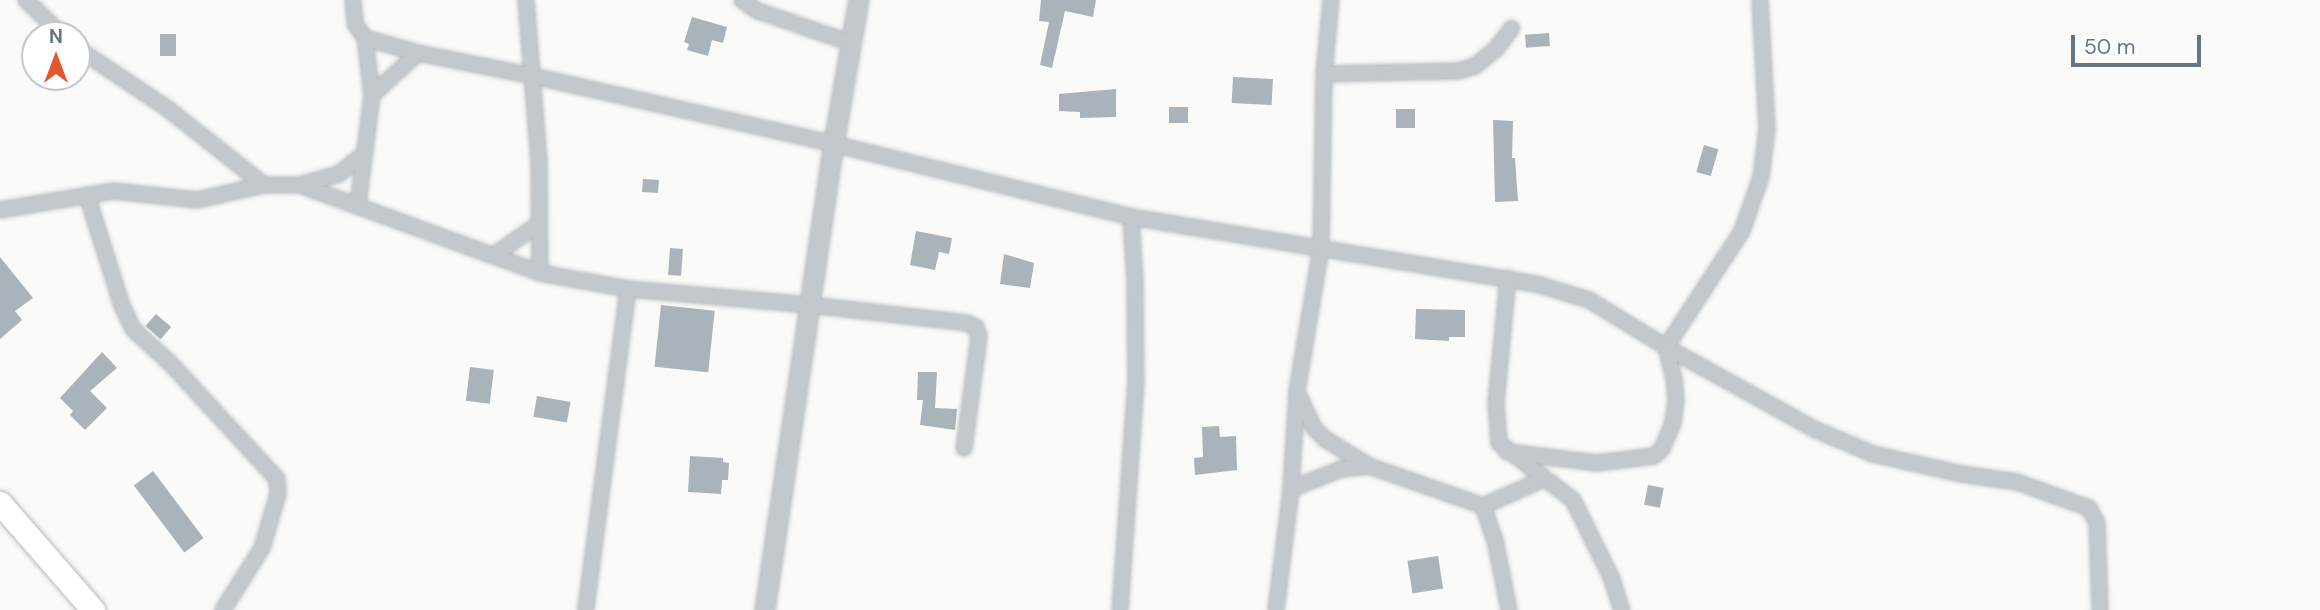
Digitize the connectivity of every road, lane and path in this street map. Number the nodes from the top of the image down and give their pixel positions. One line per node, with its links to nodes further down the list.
1 (26, 0): 8 (street)
2 (354, 0): 10 (street)
3 (526, 0): 15 (street)
4 (742, 0): 11 (street)
5 (859, 0): 11 (street)
6 (1331, 0): 14 (street)
7 (1760, 0): 32 (street)
8 (48, 21)
9 (1513, 27): 14 (street)
10 (365, 38): 12 (street); 16 (street)
11 (851, 43): 17 (street)
12 (418, 53): 15 (street); 16 (street)
13 (91, 57): 19 (street)
14 (1324, 74): 26 (street)
15 (533, 76): 17 (street); 25 (street)
16 (372, 94): 18 (street)
17 (834, 144): 24 (street); 31 (street)
18 (365, 153): 20 (street); 22 (street)
19 (264, 185): 20 (street); 21 (street)
20 (300, 185): 22 (street)
21 (87, 195): 23 (street); 42 (street)
22 (358, 204): 27 (street)
23 (0, 209)
24 (1131, 217): 26 (street); 45 (street)
25 (540, 223): 27 (street); 28 (street)
26 (1321, 247): 29 (street); 33 (street)
27 (493, 256): 28 (street)
28 (540, 273): 30 (street)
29 (1508, 278): 32 (street); 35 (street)
30 (628, 289): 31 (street); 43 (street)
31 (810, 305): 34 (street); 44 (street)
32 (1666, 347): 35 (street); 49 (street)
33 (1297, 391): 36 (street); 38 (street)
34 (964, 448)
35 (1507, 452): 37 (street)
36 (1369, 466): 38 (street); 40 (street)
37 (1544, 479): 40 (street); 48 (street)
38 (1291, 489): 46 (street)
39 (0, 503): 41 (main road)
40 (1483, 506): 47 (street)
41 (93, 610)
42 (223, 610)
43 (586, 610)
44 (765, 610)
45 (1120, 610)
46 (1276, 610)
47 (1509, 610)
48 (1622, 610)
49 (2100, 610)

